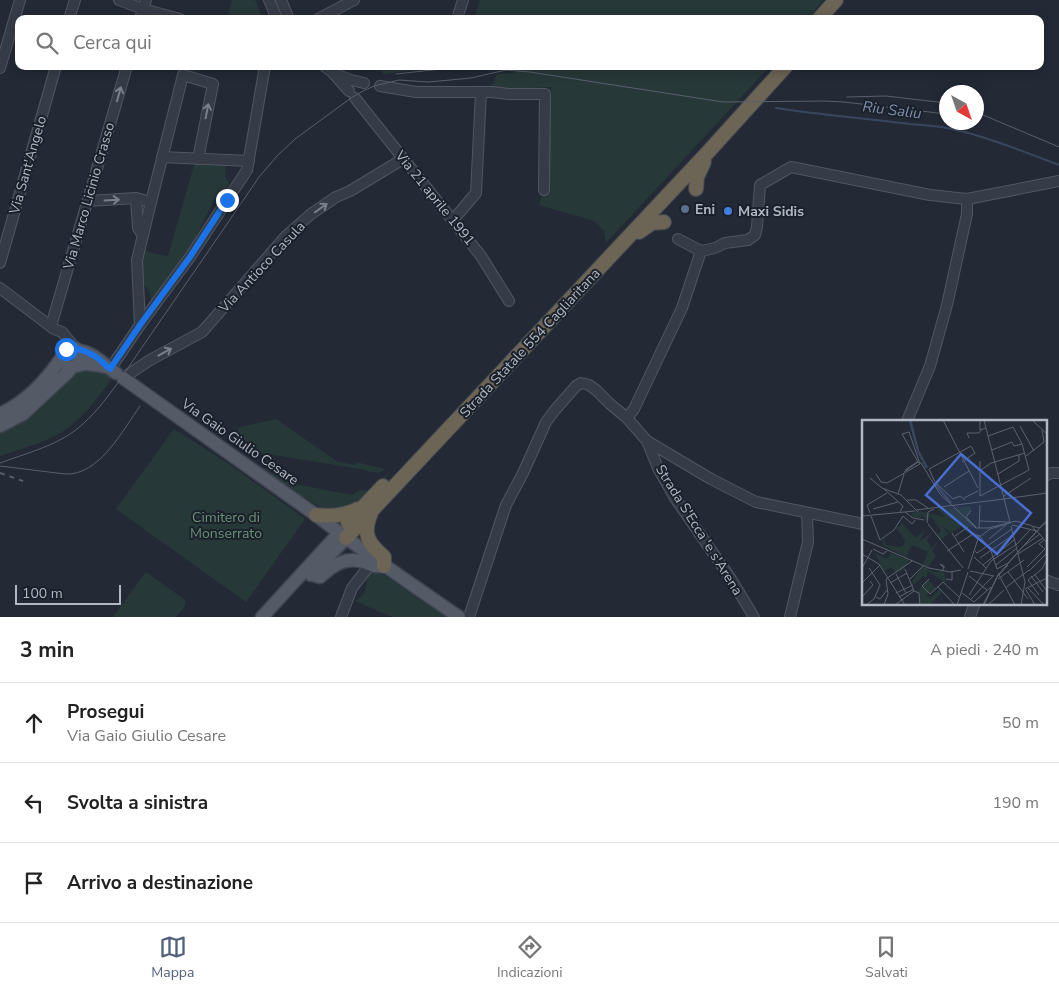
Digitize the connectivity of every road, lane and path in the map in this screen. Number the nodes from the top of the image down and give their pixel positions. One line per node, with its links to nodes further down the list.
1 (20, 0): 11 (street)
2 (75, 0): 12 (street)
3 (119, 0): 10 (street)
4 (269, 0): 14 (street)
5 (281, 0): 15 (street)
6 (354, 0): 16 (street)
7 (463, 0): 17 (street)
8 (836, 0): 18 (highway)
9 (847, 0): 19 (highway)
10 (143, 9): 13 (street)
11 (16, 15)
12 (71, 15)
13 (165, 15)
14 (275, 15)
15 (287, 15)
16 (326, 15)
17 (458, 15)
18 (823, 15)
19 (834, 15)
20 (15, 17): 21 (street)
21 (0, 68)
22 (55, 70): 52 (street, Via Sant'Angelo)
23 (126, 70): 44 (street, Via Marco Licinio Crasso, one-way to 23)
24 (264, 70): 38 (street)
25 (329, 70): 37 (street, Via 21 aprile 1991)
26 (330, 70): 29 (street)
27 (772, 70): 31 (highway, Strada Statale 554 Cagliaritana)
28 (782, 70): 31 (highway, Strada Statale 554 Cagliaritana)
29 (364, 83)
30 (380, 86): 32 (street)
31 (758, 91): 33 (highway, Strada Statale 554 Cagliaritana)
32 (481, 92): 41 (street); 46 (street)
33 (743, 106): 34 (highway, Strada Statale 554 Cagliaritana); 68 (highway, Strada Statale 554 Cagliaritana)
34 (709, 151): 40 (highway); 49 (highway, Strada Statale 554 Cagliaritana)
35 (162, 157): 36 (street); 36 (street, one-way to 35); 45 (street)
36 (198, 159): 38 (street)
37 (404, 159): 46 (street, Via 21 aprile 1991); 60 (street, Via Antioco Casula, one-way to 37)
38 (249, 161): 55 (street)
39 (1059, 181): 43 (street)
40 (696, 189)
41 (544, 190)
42 (136, 198): 44 (street, one-way to 42); 45 (street); 48 (street)
43 (967, 199): 51 (street); 63 (street)
44 (88, 201): 56 (street, Via Marco Licinio Crasso)
45 (151, 202): 48 (street)
46 (453, 220): 54 (street, Via 21 aprile 1991)
47 (664, 222): 49 (highway)
48 (143, 237): 55 (street)
49 (628, 239): 68 (highway, Strada Statale 554 Cagliaritana)
50 (678, 239): 51 (street)
51 (701, 250): 62 (street)
52 (0, 263)
53 (0, 288): 56 (street, Via Gaio Giulio Cesare)
54 (509, 301)
55 (140, 325): 60 (street)
56 (53, 327): 57 (street, Via Gaio Giulio Cesare); 58 (street)
57 (78, 350): 58 (main road); 59 (main road); 60 (main road, Via Gaio Giulio Cesare)
58 (62, 355): 59 (main road); 61 (main road)
59 (74, 366): 60 (main road, Via Gaio Giulio Cesare); 64 (main road)
60 (114, 372): 70 (main road, Via Gaio Giulio Cesare)
61 (0, 414)
62 (627, 418): 65 (street, Strada S'Ecca 'e s'Arena); 83 (street, Strada S'Ecca 'e s'Arena)
63 (907, 420)
64 (0, 426)
65 (648, 440): 69 (street); 84 (street, Strada S'Ecca 'e s'Arena)
66 (1059, 473): 67 (street)
67 (1046, 476)
68 (369, 508): 70 (highway); 72 (highway, Strada Statale 554 Cagliaritana); 74 (highway)
69 (807, 513): 71 (street); 85 (street)
70 (316, 515): 72 (main road, Via Gaio Giulio Cesare); 73 (main road)
71 (862, 523)
72 (342, 536): 73 (main road, Strada Statale 554 Cagliaritana); 74 (main road, Via Gaio Giulio Cesare); 75 (main road, Strada Statale 554 Cagliaritana)
73 (316, 557): 79 (main road, Strada Statale 554 Cagliaritana)
74 (377, 565): 75 (main road); 81 (street); 82 (main road, Via Gaio Giulio Cesare)
75 (311, 575): 80 (main road, Strada Statale 554 Cagliaritana)
76 (1046, 580): 77 (street)
77 (1059, 585)
78 (975, 604): 86 (street)
79 (262, 617)
80 (272, 617)
81 (341, 617)
82 (459, 617)
83 (469, 617)
84 (754, 617)
85 (790, 617)
86 (970, 617)

